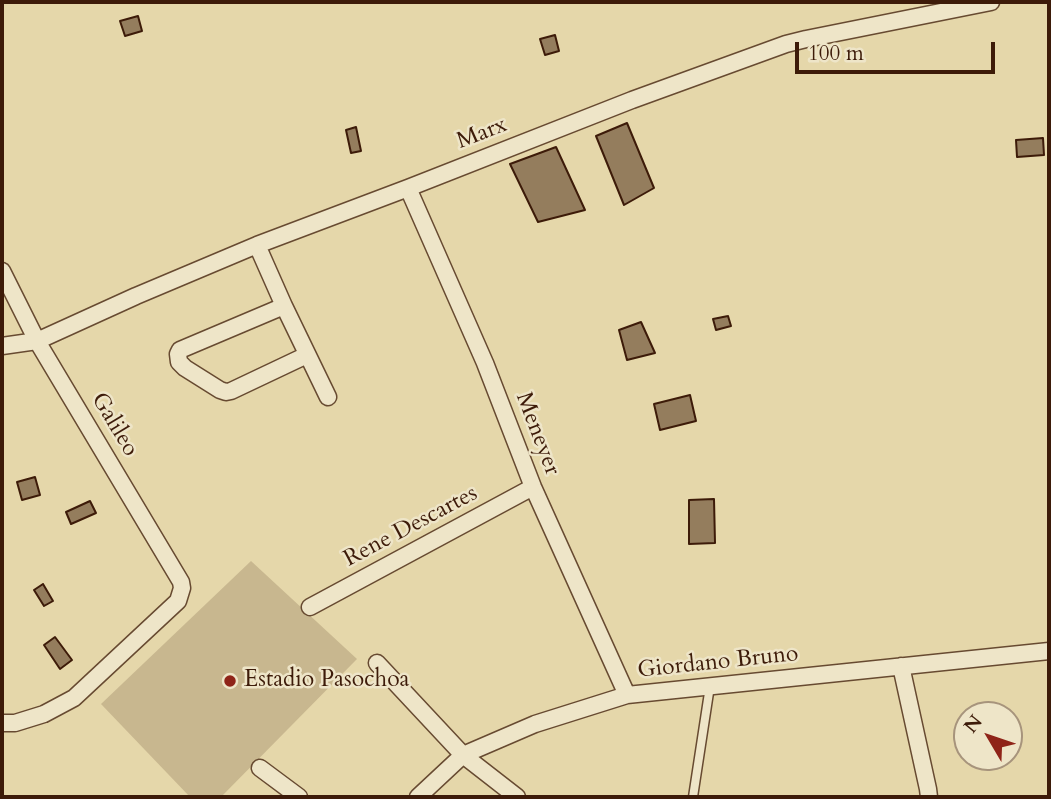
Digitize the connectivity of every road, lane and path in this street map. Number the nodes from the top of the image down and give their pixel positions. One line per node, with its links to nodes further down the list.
1 (991, 2): 2 (street, Marx)
2 (408, 188): 3 (street, Marx); 10 (street, Meneyer)
3 (257, 245): 5 (street); 6 (street, Marx)
4 (2, 271): 6 (street, Galileo)
5 (284, 306): 8 (street); 8 (street)
6 (37, 341): 7 (street, Marx); 17 (street, Galileo)
7 (2, 346)
8 (307, 355): 9 (street)
9 (328, 397)
10 (533, 487): 11 (street, Rene Descartes); 16 (street, Meneyer)
11 (310, 607)
12 (1049, 651): 14 (street, Giordano Bruno)
13 (377, 663): 18 (street)
14 (901, 666): 15 (street, Giordano Bruno); 24 (street)
15 (710, 687): 16 (street, Giordano Bruno); 23 (lane)
16 (627, 695): 18 (street, Giordano Bruno)
17 (2, 723)
18 (463, 755): 21 (street, Giordano Bruno); 22 (street)
19 (260, 768): 20 (street)
20 (299, 797)
21 (418, 797)
22 (517, 797)
23 (693, 797)
24 (929, 797)

